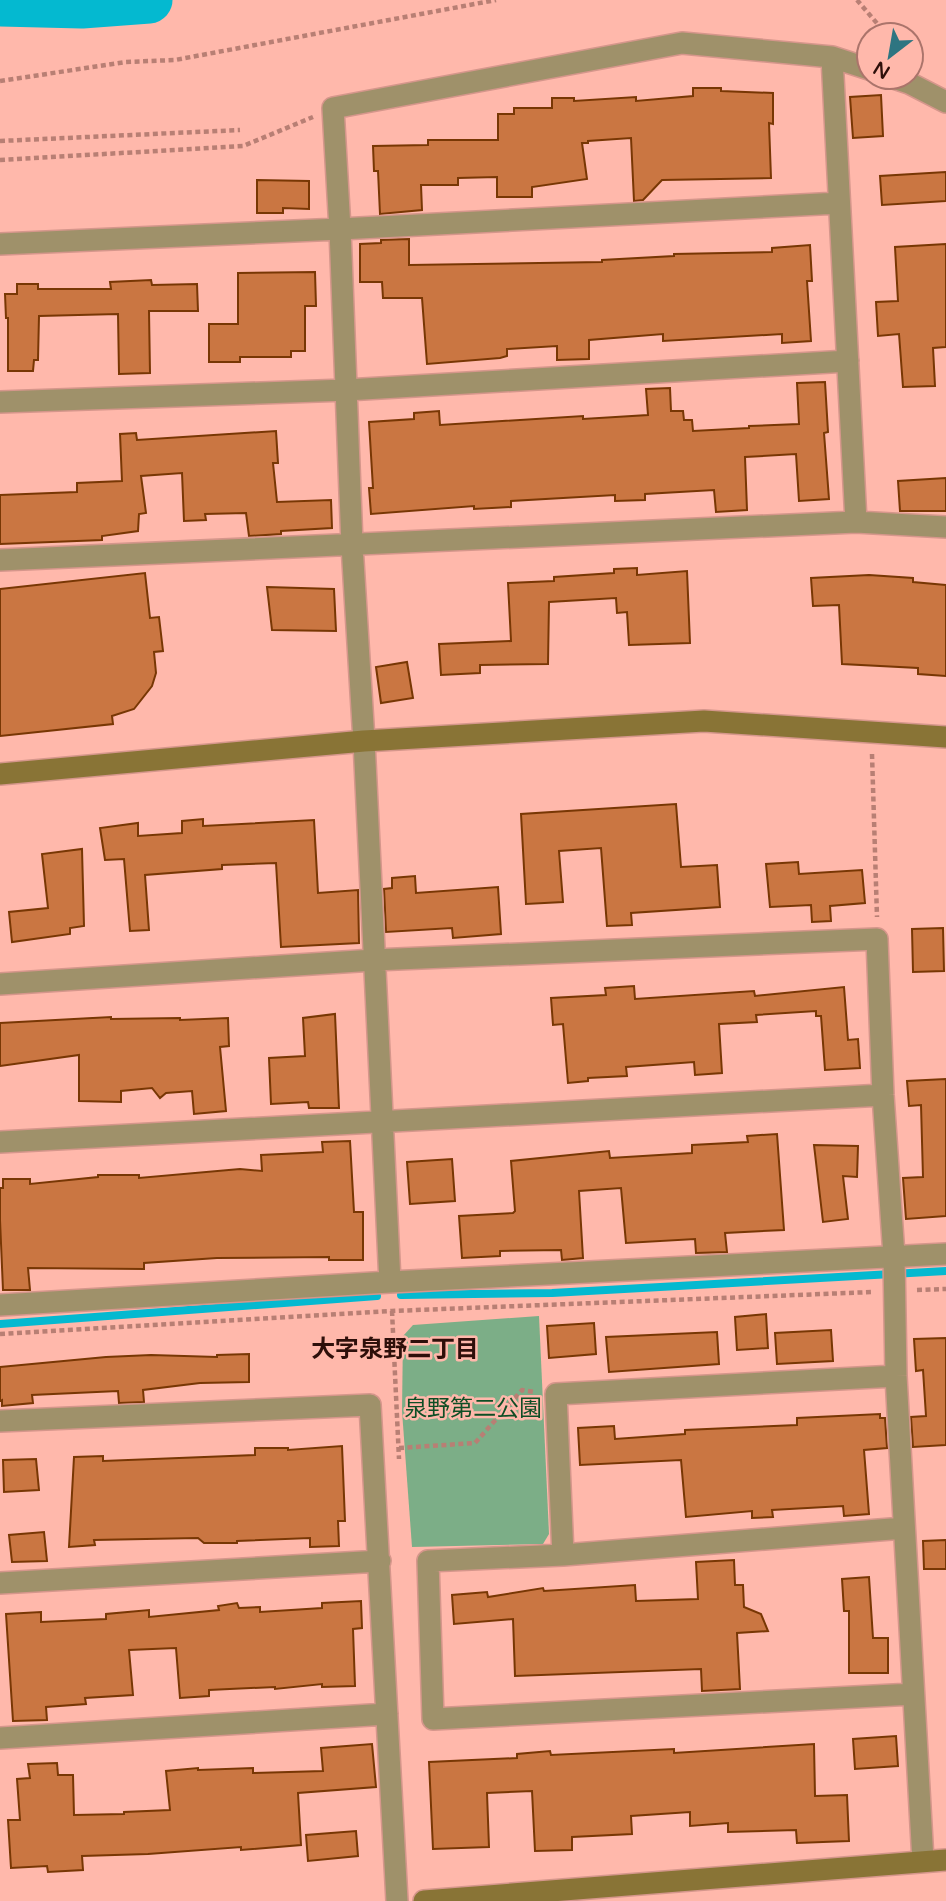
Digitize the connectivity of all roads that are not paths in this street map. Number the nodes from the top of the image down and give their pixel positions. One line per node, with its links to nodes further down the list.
1 (832, 57): 2 (street); 5 (street); 6 (street)
2 (855, 64)
3 (925, 91): 4 (street)
4 (946, 102)
5 (839, 203): 6 (street); 8 (street)
6 (340, 229): 7 (street); 9 (street)
7 (0, 244)
8 (848, 361): 9 (street); 11 (street)
9 (346, 390): 10 (street); 13 (street)
10 (0, 402)
11 (856, 522): 12 (street); 13 (street)
12 (946, 527)
13 (352, 545): 14 (street); 16 (street)
14 (0, 560)
15 (946, 737): 16 (street)
16 (365, 741): 17 (street); 18 (street)
17 (0, 774)
18 (374, 960): 19 (street); 20 (street); 21 (street)
19 (0, 985)
20 (883, 1095): 21 (street); 24 (street)
21 (383, 1121): 22 (street); 25 (street)
22 (0, 1142)
23 (946, 1254): 24 (street)
24 (894, 1256): 25 (street); 27 (street)
25 (390, 1282): 26 (street)
26 (0, 1306)
27 (896, 1376): 29 (street); 30 (street)
28 (0, 1422): 31 (street)
29 (904, 1528): 30 (street); 33 (street)
30 (563, 1555): 33 (street)
31 (380, 1561): 32 (street); 34 (street)
32 (0, 1583)
33 (913, 1693): 37 (street)
34 (387, 1714): 35 (street); 38 (street)
35 (0, 1738)
36 (946, 1860): 37 (street)
37 (923, 1861): 39 (street)
38 (397, 1901)
39 (424, 1901)

